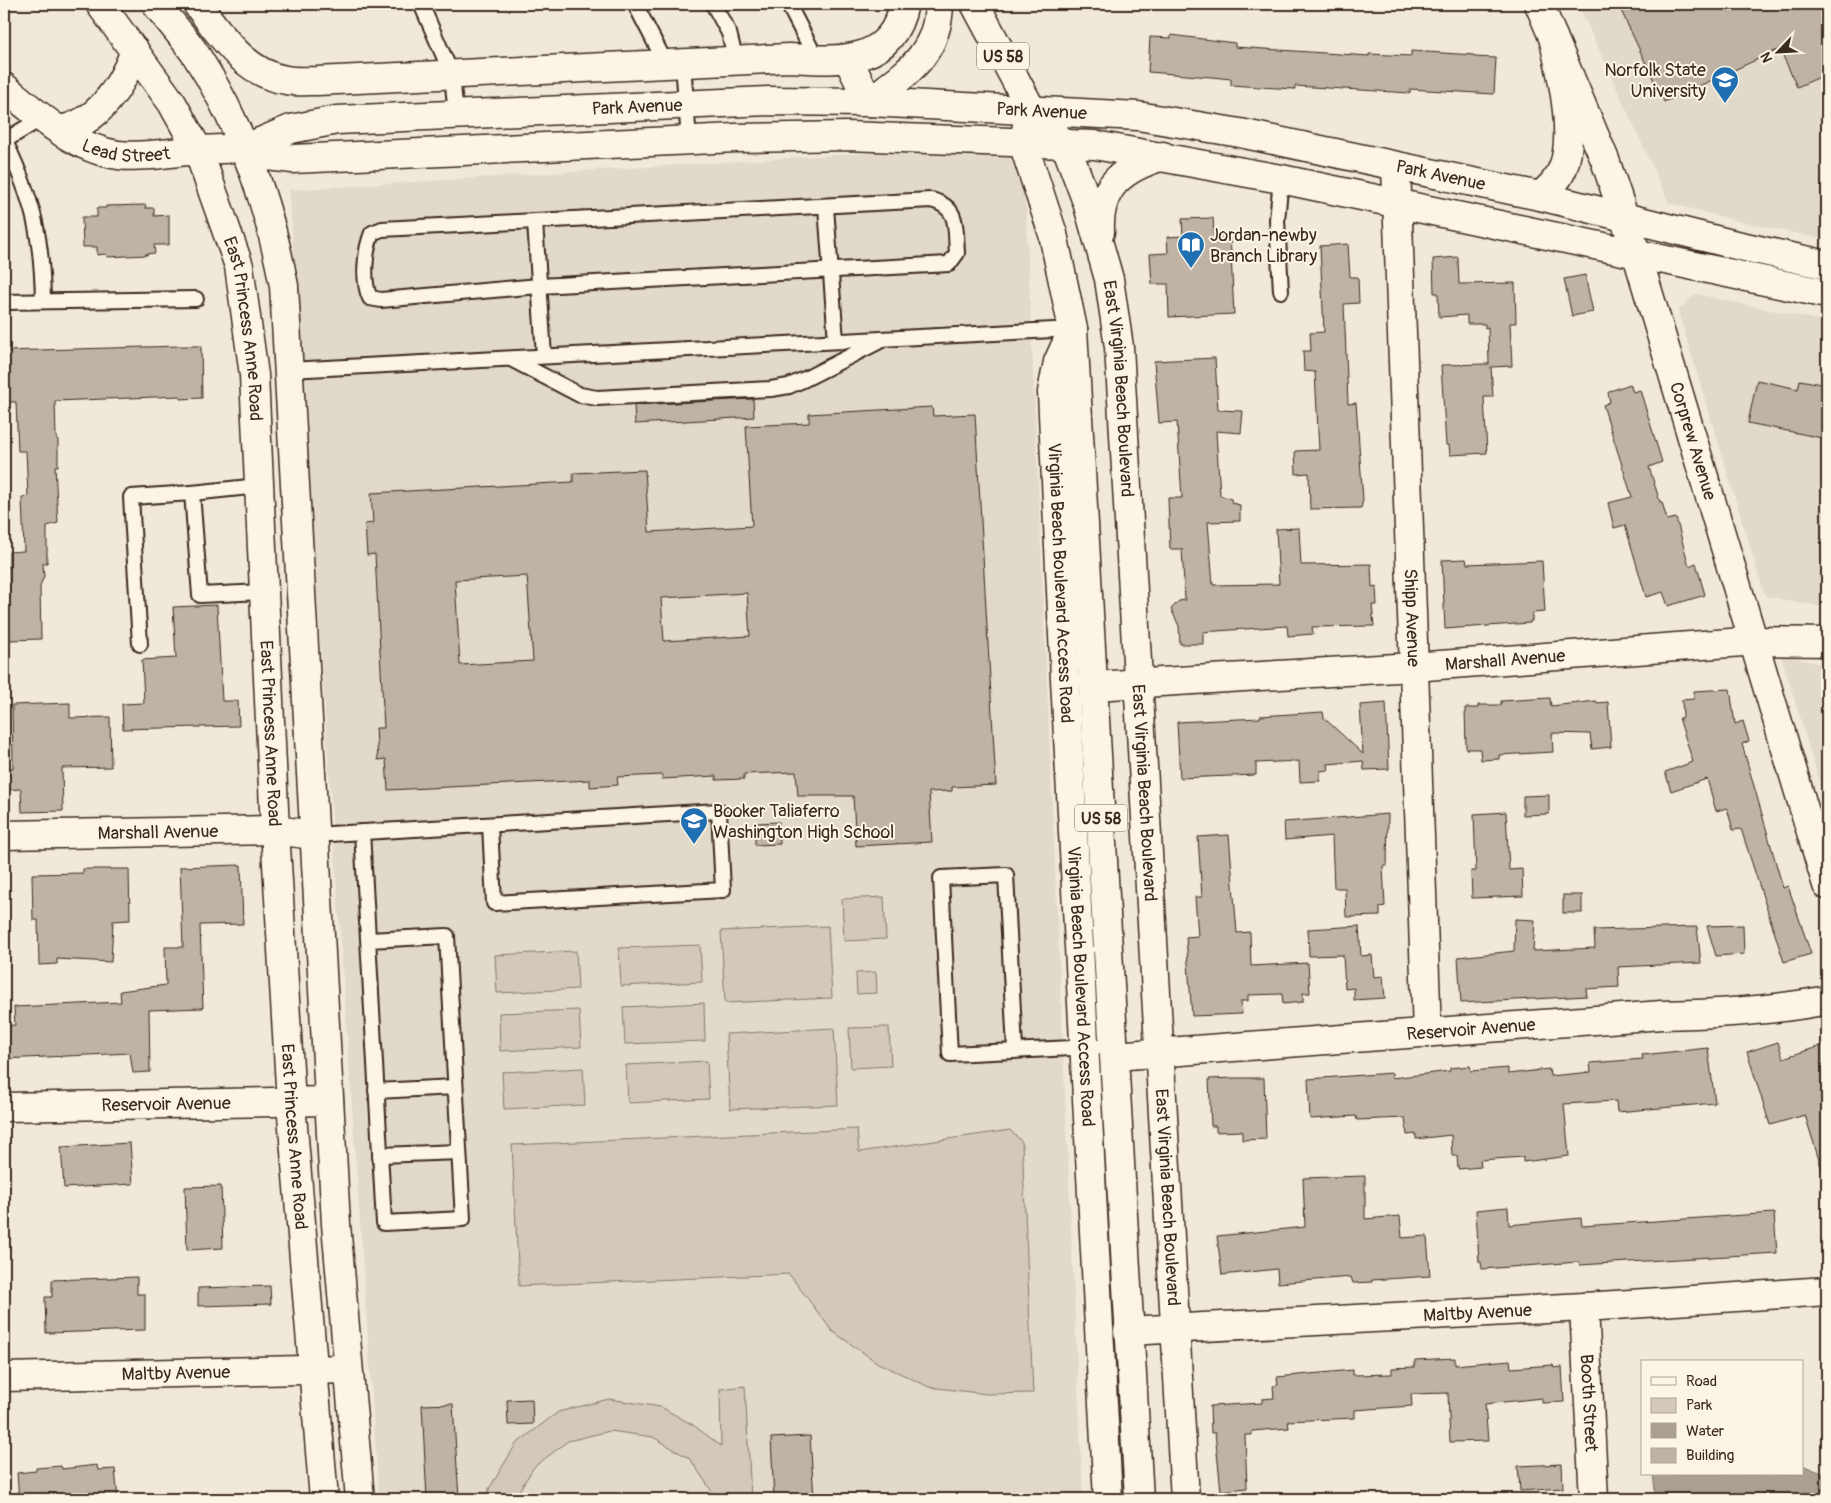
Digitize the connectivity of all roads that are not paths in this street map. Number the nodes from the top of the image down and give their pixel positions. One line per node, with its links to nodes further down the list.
1 (100, 4): 13 (main road, East Princess Anne Road)
2 (156, 4): 29 (main road, East Princess Anne Road)
3 (197, 4): 18 (main road)
4 (421, 4): 18 (lane)
5 (635, 4): 17 (lane)
6 (713, 4): 16 (lane)
7 (904, 4): 14 (main road)
8 (939, 4): 20 (main road)
9 (975, 4): 22 (main road, East Virginia Beach Boulevard / US 58)
10 (1539, 4): 12 (main road, Corprew Avenue)
11 (793, 5): 15 (lane)
12 (1553, 37): 34 (main road); 37 (main road, Corprew Avenue)
13 (135, 51): 24 (main road, Lead Street); 30 (main road, East Princess Anne Road)
14 (848, 59): 15 (main road); 20 (main road)
15 (818, 60): 16 (main road)
16 (736, 61): 17 (main road)
17 (675, 64): 18 (main road); 21 (lane)
18 (452, 75): 23 (lane)
19 (4, 87): 24 (main road, Lead Street)
20 (869, 102): 21 (main road, Park Avenue); 22 (main road, Park Avenue)
21 (688, 105): 23 (main road, Park Avenue); 25 (lane)
22 (1030, 109): 27 (main road); 28 (main road, East Virginia Beach Boulevard / US 58); 32 (main road, Park Avenue)
23 (456, 115): 29 (main road, Park Avenue)
24 (51, 124): 26 (lane); 30 (main road, Lead Street)
25 (689, 140): 27 (main road, Park Avenue); 29 (main road, Park Avenue)
26 (4, 141): 47 (lane)
27 (1023, 142): 28 (main road, Park Avenue); 49 (main road, US 58)
28 (1064, 144): 31 (main road, Park Avenue); 39 (main road, East Virginia Beach Boulevard / US 58)
29 (246, 148): 30 (main road, Park Avenue); 54 (main road, East Princess Anne Road)
30 (198, 150): 55 (main road, East Princess Anne Road)
31 (1163, 156): 33 (main road, Park Avenue); 39 (main road)
32 (1396, 166): 34 (main road, Park Avenue); 35 (main road, Shipp Avenue)
33 (1281, 179): 35 (main road, Park Avenue); 44 (lane)
34 (1540, 196): 37 (main road, Park Avenue)
35 (1397, 204): 40 (main road, Park Avenue); 61 (main road, Shipp Avenue)
36 (826, 207): 38 (lane); 42 (lane); 42 (lane)
37 (1623, 215): 40 (main road, Corprew Avenue); 41 (main road, Park Avenue)
38 (535, 222): 43 (lane); 43 (lane)
39 (1101, 251): 62 (main road, East Virginia Beach Boulevard / US 58)
40 (1637, 255): 45 (main road, Park Avenue); 58 (main road, Corprew Avenue)
41 (1827, 265)
42 (831, 271): 43 (lane); 51 (lane)
43 (539, 286): 52 (lane)
44 (1281, 291)
45 (1827, 294)
46 (196, 299): 47 (lane)
47 (43, 300): 48 (lane)
48 (4, 302)
49 (1073, 329): 50 (lane); 63 (main road, US 58); 73 (main road, Virginia Beach Boulevard Access Road)
50 (884, 339): 51 (lane); 53 (lane)
51 (836, 341): 52 (lane)
52 (544, 356): 53 (lane)
53 (511, 358): 54 (lane)
54 (289, 370): 68 (main road, East Princess Anne Road)
55 (259, 486): 56 (lane); 57 (main road, East Princess Anne Road)
56 (192, 493): 57 (lane); 60 (lane)
57 (264, 592): 65 (main road, East Princess Anne Road)
58 (1756, 642): 59 (main road, Marshall Avenue); 61 (main road, Marshall Avenue); 69 (main road, Corprew Avenue)
59 (1827, 642)
60 (140, 644)
61 (1413, 666): 62 (main road, Marshall Avenue); 72 (main road, Shipp Avenue)
62 (1139, 684): 63 (main road, Marshall Avenue); 76 (main road, East Virginia Beach Boulevard / US 58)
63 (1094, 686): 75 (main road, US 58)
64 (490, 825): 64 (lane); 66 (lane)
65 (275, 830): 67 (main road, Marshall Avenue); 68 (main road, Marshall Avenue); 80 (main road, East Princess Anne Road)
66 (362, 832): 68 (lane); 70 (lane)
67 (4, 835)
68 (313, 835): 79 (main road, East Princess Anne Road)
69 (1826, 877)
70 (368, 940): 77 (lane); 78 (lane)
71 (1827, 1000): 72 (main road, Reservoir Avenue)
72 (1427, 1033): 76 (main road, Reservoir Avenue)
73 (1085, 1047): 74 (lane); 75 (lane); 93 (main road, Virginia Beach Boulevard Access Road)
74 (1015, 1050): 74 (lane)
75 (1114, 1051): 76 (main road, Reservoir Avenue); 87 (main road, US 58)
76 (1159, 1052): 86 (main road, East Virginia Beach Boulevard / US 58)
77 (456, 1087): 78 (lane); 82 (lane)
78 (376, 1091): 83 (lane)
79 (329, 1101): 80 (main road, Reservoir Avenue); 89 (main road, East Princess Anne Road)
80 (291, 1103): 81 (main road, Reservoir Avenue); 88 (main road, East Princess Anne Road)
81 (4, 1107)
82 (459, 1152): 83 (lane); 83 (lane)
83 (380, 1155)
84 (1827, 1291): 85 (main road, Maltby Avenue)
85 (1584, 1307): 86 (main road, Maltby Avenue); 96 (main road, Booth Street)
86 (1175, 1329): 87 (main road, Maltby Avenue); 95 (main road, East Virginia Beach Boulevard / US 58)
87 (1128, 1331): 94 (main road, US 58)
88 (312, 1368): 89 (main road, Maltby Avenue); 90 (main road, Maltby Avenue); 91 (main road, East Princess Anne Road)
89 (348, 1369): 92 (main road, East Princess Anne Road)
90 (4, 1377)
91 (324, 1499)
92 (360, 1499)
93 (1108, 1499)
94 (1139, 1499)
95 (1184, 1499)
96 (1594, 1499)

